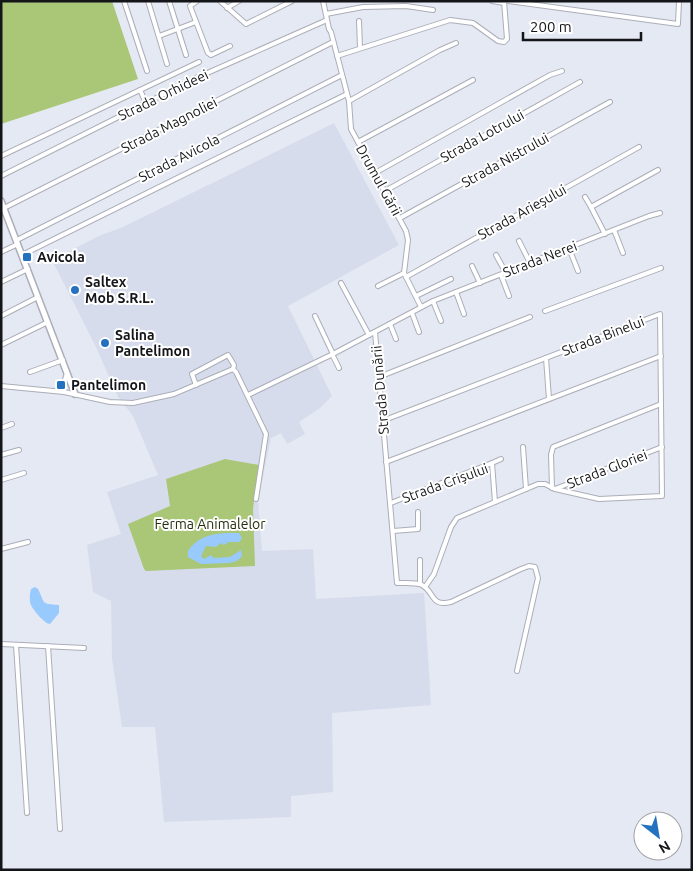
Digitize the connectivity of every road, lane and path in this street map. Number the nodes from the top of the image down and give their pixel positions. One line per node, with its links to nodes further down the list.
1 (124, 1): 33 (street)
2 (148, 1): 23 (street)
3 (169, 1): 22 (street)
4 (185, 1): 14 (street)
5 (197, 1): 14 (street)
6 (220, 1): 16 (street)
7 (238, 1): 16 (street)
8 (292, 1): 16 (street)
9 (323, 1): 18 (street, Drumul Gării)
10 (362, 1): 15 (street)
11 (492, 1): 13 (street)
12 (679, 1): 13 (street)
13 (505, 2): 27 (street)
14 (190, 6): 21 (street)
15 (363, 7): 17 (street); 18 (street)
16 (227, 8)
17 (434, 10)
18 (326, 14): 19 (street, Drumul Gării)
19 (327, 20): 24 (street, Drumul Gării); 41 (street, Strada Orhideei)
20 (359, 21): 27 (street)
21 (196, 22): 22 (street); 26 (street)
22 (178, 29): 23 (street); 28 (street)
23 (159, 36): 31 (street)
24 (333, 42): 29 (street, Drumul Gării); 52 (street, Strada Magnoliei)
25 (456, 43): 39 (street)
26 (230, 46)
27 (360, 48): 29 (street)
28 (186, 55)
29 (337, 56): 34 (street, Drumul Gării)
30 (200, 62): 37 (street)
31 (167, 64)
32 (562, 71): 46 (street)
33 (146, 72)
34 (342, 76): 38 (street, Drumul Gării); 60 (street, Strada Avicola)
35 (473, 80): 42 (street)
36 (580, 82): 48 (street, Strada Lotrului)
37 (140, 90): 41 (street); 44 (street)
38 (347, 94): 39 (street, Drumul Gării); 64 (street)
39 (350, 101): 42 (street, Drumul Gării)
40 (610, 102): 55 (street, Strada Nistrului)
41 (146, 103): 47 (street, Strada Orhideei)
42 (358, 142): 46 (street, Drumul Gării)
43 (639, 147): 72 (street, Strada Arieșului)
44 (1, 156)
45 (658, 170): 51 (street)
46 (375, 173): 48 (street, Drumul Gării)
47 (1, 176)
48 (385, 190): 55 (street, Drumul Gării)
49 (586, 198): 51 (street)
50 (1, 201): 52 (street)
51 (591, 207): 58 (street)
52 (4, 208): 54 (street)
53 (660, 213): 57 (street, Strada Nerei)
54 (8, 218): 56 (street); 60 (street)
55 (400, 218): 72 (street, Drumul Gării)
56 (1, 222)
57 (614, 230): 58 (street, Strada Nerei); 63 (street)
58 (605, 234): 61 (street, Strada Nerei)
59 (519, 241): 66 (street)
60 (17, 242): 62 (street, Strada Avicola); 64 (street)
61 (569, 248): 66 (street, Strada Nerei); 70 (street)
62 (1, 252)
63 (623, 253)
64 (22, 255): 69 (street)
65 (496, 255): 71 (street)
66 (530, 263): 71 (street, Strada Nerei)
67 (472, 266): 76 (street)
68 (661, 268): 84 (street)
69 (28, 269): 74 (street); 81 (street)
70 (578, 271)
71 (503, 274): 76 (street, Strada Nerei); 80 (street)
72 (405, 275): 77 (street, Strada Arieșului); 79 (street)
73 (451, 279): 79 (street)
74 (1, 282)
75 (341, 283): 95 (street)
76 (480, 283): 78 (street, Strada Nerei)
77 (378, 286)
78 (456, 292): 82 (street, Strada Nerei); 86 (street)
79 (416, 296): 83 (street)
80 (509, 296)
81 (38, 297): 87 (street); 91 (street)
82 (433, 301): 83 (street, Strada Nerei); 90 (street)
83 (421, 307): 85 (street)
84 (545, 311)
85 (412, 313): 92 (street); 94 (street)
86 (464, 314)
87 (1, 316)
88 (316, 316): 98 (street)
89 (530, 317): 106 (street)
90 (441, 321)
91 (48, 322): 97 (street); 101 (street)
92 (390, 324): 93 (street); 96 (street)
93 (376, 332): 95 (street, Strada Dunării); 106 (street, Strada Dunării)
94 (419, 332)
95 (369, 335): 98 (street, Strada Dunării)
96 (396, 339)
97 (1, 345)
98 (333, 354): 102 (street); 111 (street, Strada Dunării)
99 (661, 356): 100 (street, Strada Binelui); 112 (street); 113 (street)
100 (546, 358): 112 (street); 114 (street, Strada Binelui)
101 (63, 360): 104 (street); 105 (street)
102 (339, 368)
103 (233, 369): 107 (street); 107 (street); 111 (street)
104 (30, 372)
105 (67, 373): 109 (street); 110 (street)
106 (380, 377): 114 (street, Strada Dunării)
107 (196, 385): 110 (street)
108 (1, 386): 109 (street)
109 (64, 392): 110 (street)
110 (75, 394)
111 (248, 396): 128 (street)
112 (548, 399): 122 (street)
113 (661, 404): 118 (street); 127 (street)
114 (382, 421): 122 (street, Strada Dunării)
115 (12, 424): 116 (street)
116 (1, 428)
117 (523, 447): 126 (street)
118 (662, 447): 127 (street, Strada Gloriei); 127 (street)
119 (19, 450): 120 (street)
120 (1, 455)
121 (501, 458): 123 (street)
122 (386, 462): 130 (street, Strada Dunării)
123 (492, 463): 129 (street, Strada Crișului); 130 (street, Strada Crișului)
124 (24, 474): 125 (street)
125 (1, 480)
126 (526, 489): 127 (street, Strada Gloriei); 129 (street, Strada Gloriei)
127 (554, 489)
128 (256, 499)
129 (495, 502): 137 (street, Strada Gloriei)
130 (391, 503): 132 (street, Strada Dunării)
131 (418, 512): 132 (street)
132 (392, 531): 136 (street, Strada Dunării)
133 (28, 542): 134 (street)
134 (1, 549)
135 (420, 560): 136 (street)
136 (420, 584): 137 (street)
137 (425, 587): 142 (street)
138 (1, 644): 139 (street)
139 (16, 644): 140 (street); 143 (street)
140 (48, 646): 141 (street); 144 (street)
141 (84, 648)
142 (517, 671)
143 (27, 813)
144 (60, 829)

